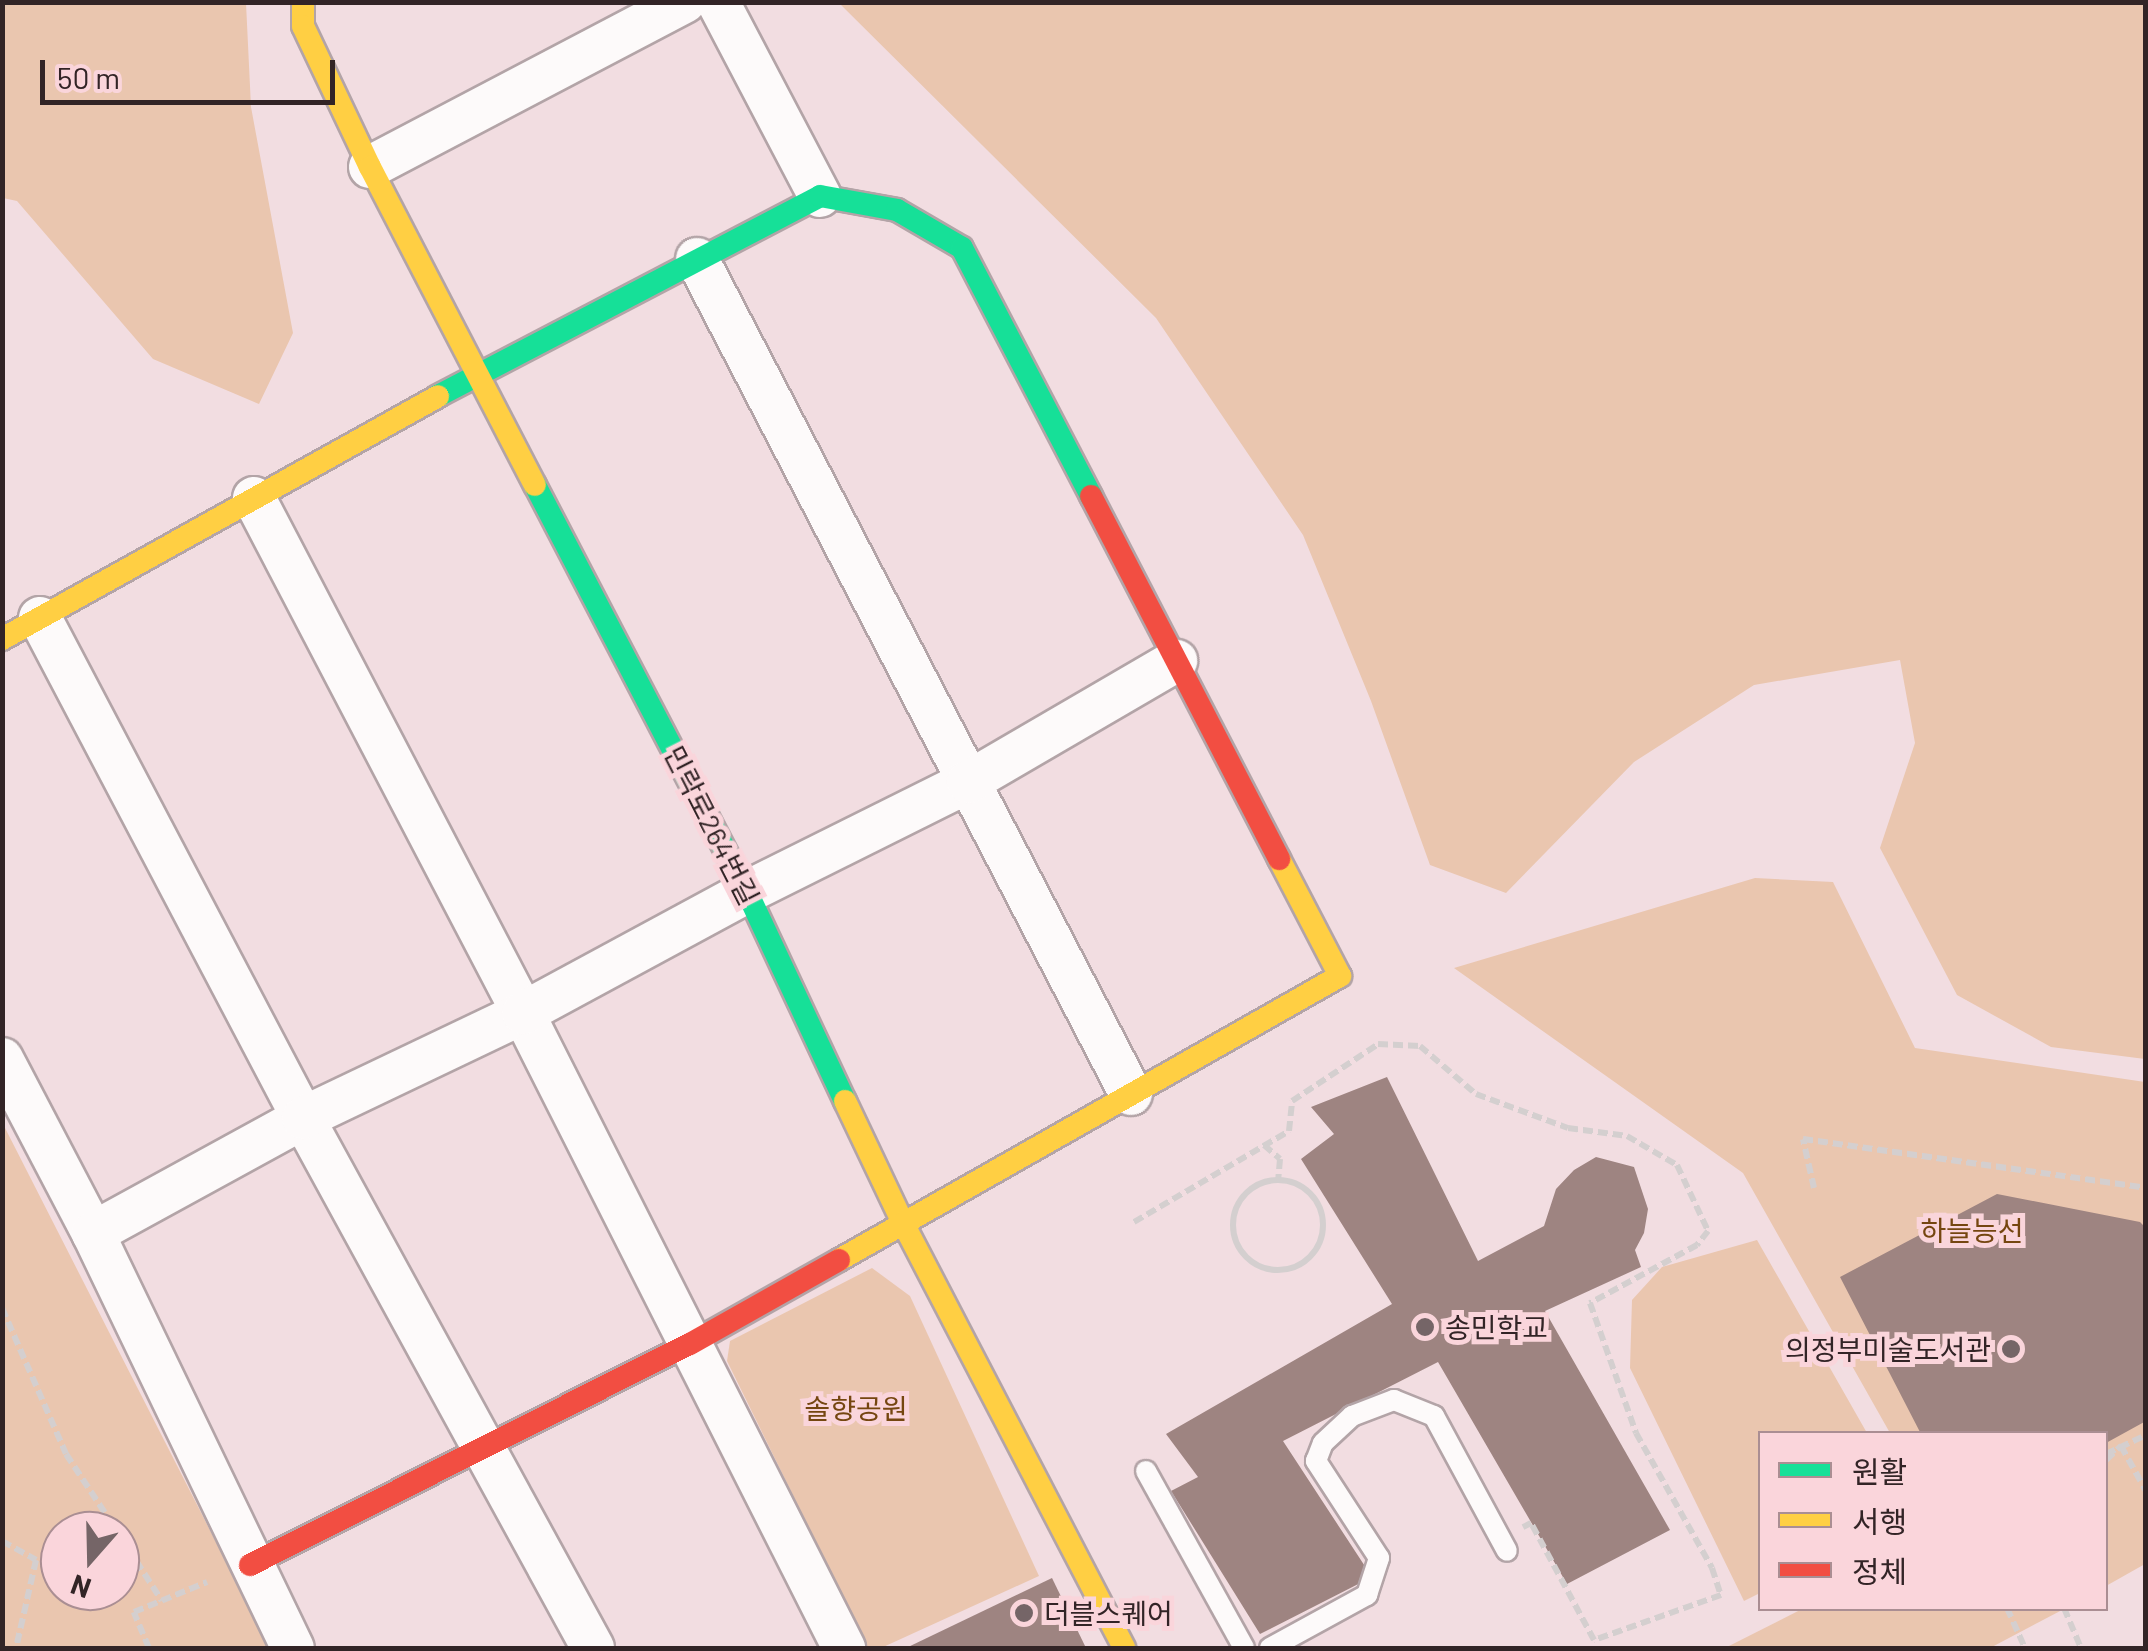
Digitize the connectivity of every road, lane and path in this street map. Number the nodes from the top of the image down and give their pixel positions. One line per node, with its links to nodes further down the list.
1 (303, 2): 4 (street, 민락로264번길)
2 (684, 2): 4 (street)
3 (718, 2): 5 (street)
4 (370, 167): 7 (street, 민락로264번길)
5 (820, 196): 6 (street); 11 (street)
6 (698, 259): 7 (street); 12 (street)
7 (476, 374): 8 (street); 13 (street, 민락로264번길)
8 (254, 498): 9 (street); 14 (street)
9 (40, 618): 10 (street); 17 (street)
10 (2, 640)
11 (1176, 660): 12 (street); 16 (street)
12 (968, 782): 13 (street); 16 (street)
13 (747, 892): 14 (street); 23 (street, 민락로264번길)
14 (523, 1013): 17 (street); 26 (street)
15 (2, 1059): 24 (street)
16 (1131, 1094): 23 (street)
17 (304, 1118): 24 (street); 29 (street)
18 (1264, 1145): 19 (path); 22 (path); 35 (path)
19 (1278, 1180): 19 (path)
20 (1814, 1188): 21 (path)
21 (2146, 1188)
22 (1134, 1222)
23 (903, 1223): 26 (street); 46 (street, 민락로264번길)
24 (93, 1233): 36 (street)
25 (2, 1308): 33 (path)
26 (690, 1344): 29 (street); 45 (street)
27 (2146, 1435): 28 (path)
28 (2122, 1446): 30 (path); 32 (path)
29 (485, 1448): 36 (street); 44 (street)
30 (2108, 1456)
31 (1146, 1471): 47 (lane)
32 (2146, 1491)
33 (103, 1511)
34 (2, 1541): 41 (path)
35 (1504, 1544): 48 (lane)
36 (250, 1565): 38 (path); 43 (street)
37 (140, 1567): 38 (path)
38 (162, 1600): 42 (path)
39 (2008, 1611): 49 (path)
40 (2065, 1611): 50 (path)
41 (16, 1648)
42 (150, 1648)
43 (293, 1648)
44 (593, 1648)
45 (844, 1648)
46 (1124, 1648)
47 (1244, 1648)
48 (1270, 1648)
49 (2025, 1648)
50 (2082, 1648)

